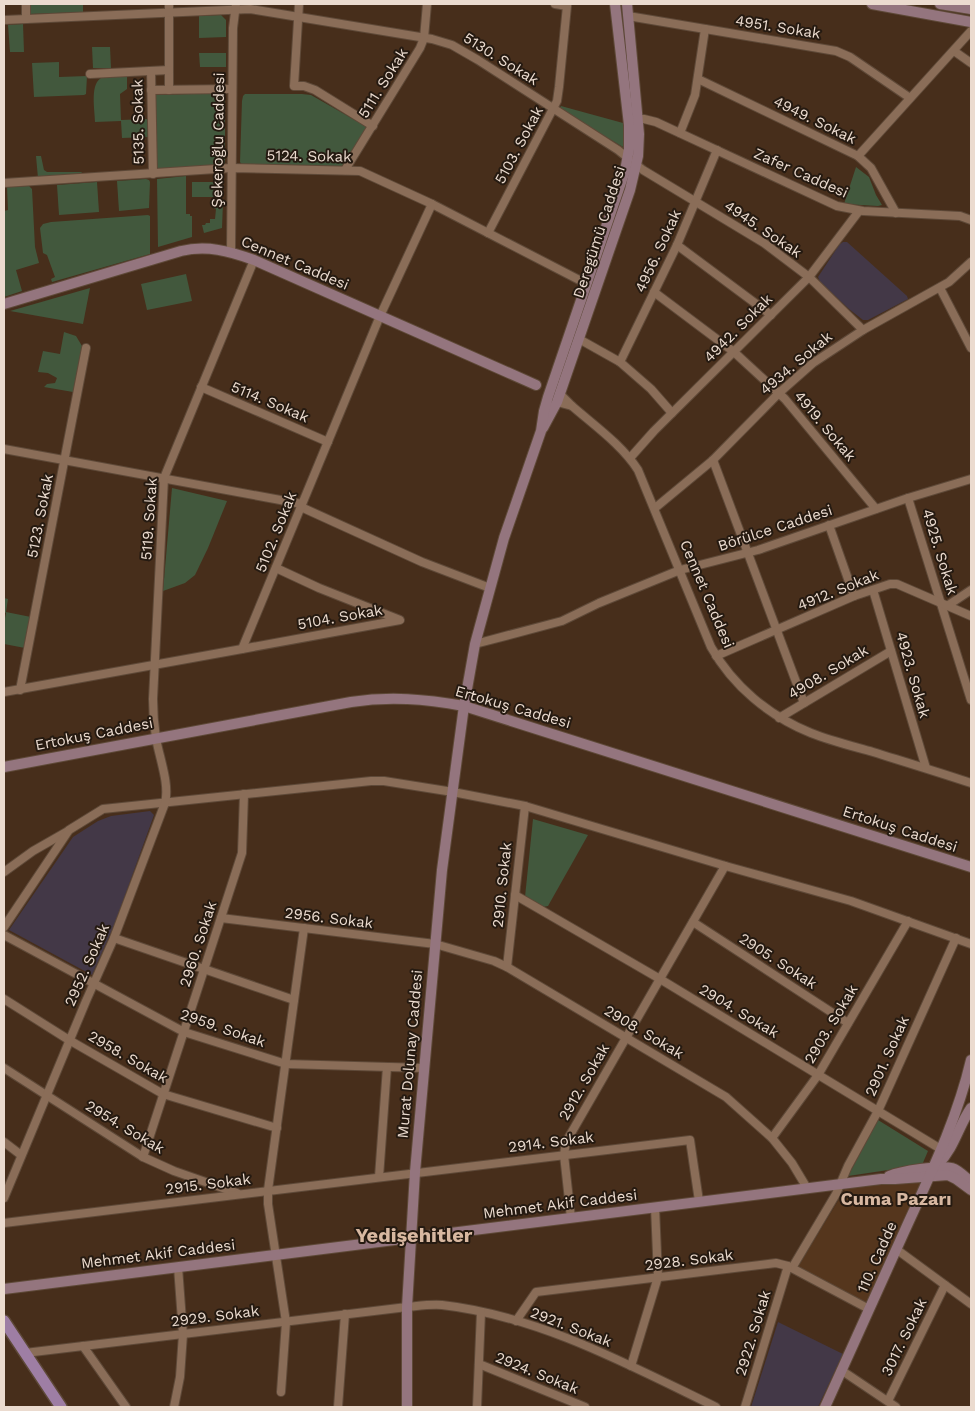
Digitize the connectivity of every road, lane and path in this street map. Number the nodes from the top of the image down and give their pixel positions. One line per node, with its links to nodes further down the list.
1 (26, 4): 15 (street)
2 (169, 4): 12 (street)
3 (299, 4): 14 (street)
4 (427, 4): 20 (street, 5111. Sokak)
5 (555, 4): 31 (street, 5103. Sokak)
6 (616, 4): 32 (street, Deregümü Caddesi)
7 (626, 4): 13 (street, Deregümü Caddesi)
8 (872, 4): 17 (street)
9 (940, 4): 11 (street)
10 (232, 7): 12 (street, 5130. Sokak); 14 (street, 5130. Sokak); 27 (street, Şekeroğlu Caddesi)
11 (971, 9)
12 (169, 13): 15 (street, 5130. Sokak); 23 (street)
13 (628, 16): 18 (street, 4951. Sokak); 32 (street, Deregümü Caddesi)
14 (298, 17): 20 (street, 5130. Sokak); 33 (street)
15 (26, 19): 16 (street, 5130. Sokak)
16 (4, 20)
17 (971, 22)
18 (704, 29): 26 (street); 30 (street, 4951. Sokak)
19 (971, 31): 21 (street)
20 (424, 38): 31 (street, 5130. Sokak); 33 (street, 5111. Sokak)
21 (954, 51): 22 (street); 30 (street)
22 (971, 63)
23 (170, 70): 24 (street); 29 (street)
24 (150, 71): 25 (street); 28 (street, 5135. Sokak)
25 (90, 74)
26 (698, 79): 34 (street); 36 (street, 4949. Sokak)
27 (232, 89): 29 (street); 39 (street, Şekeroğlu Caddesi)
28 (151, 90): 29 (street); 41 (street, 5135. Sokak)
29 (170, 90)
30 (910, 98): 36 (street)
31 (553, 109): 37 (street, 5130. Sokak); 48 (street, 5103. Sokak)
32 (633, 119): 34 (street, Zafer Caddesi); 37 (street, Deregümü Caddesi); 38 (street, Deregümü Caddesi)
33 (373, 126): 40 (street, 5111. Sokak)
34 (680, 133): 35 (street, Zafer Caddesi)
35 (717, 150): 43 (street, 4956. Sokak); 45 (street, Zafer Caddesi)
36 (858, 156): 46 (street, 4949. Sokak)
37 (628, 157): 38 (street, 5130. Sokak); 54 (street, Deregümü Caddesi)
38 (636, 165): 43 (street, 4945. Sokak); 61 (street, Deregümü Caddesi)
39 (231, 168): 40 (street, 5124. Sokak); 41 (street, 5124. Sokak); 50 (street, Şekeroğlu Caddesi)
40 (345, 170): 44 (street, 5124. Sokak)
41 (153, 174): 42 (street, 5124. Sokak)
42 (4, 184)
43 (696, 201): 49 (street, 4956. Sokak); 53 (street, 4945. Sokak)
44 (432, 204): 48 (street, 5124. Sokak); 59 (street, 5102. Sokak)
45 (859, 211): 46 (street, Zafer Caddesi); 53 (street, 4942. Sokak)
46 (896, 213): 47 (street, Zafer Caddesi)
47 (971, 220)
48 (488, 233): 54 (street, 5124. Sokak)
49 (677, 245): 56 (street, 4956. Sokak); 58 (street)
50 (231, 252): 51 (street, Cennet Caddesi); 57 (street, Cennet Caddesi)
51 (254, 260): 59 (street, Cennet Caddesi); 66 (street, 5119. Sokak)
52 (971, 262): 55 (street, 4934. Sokak)
53 (809, 277): 58 (street, 4942. Sokak); 60 (street, 4945. Sokak)
54 (587, 284): 68 (street, Deregümü Caddesi)
55 (940, 288): 60 (street, 4934. Sokak); 63 (street)
56 (654, 292): 64 (street, 4919. Sokak); 65 (street, 4956. Sokak)
57 (4, 304)
58 (771, 315): 64 (street, 4942. Sokak)
59 (380, 316): 68 (street, Cennet Caddesi); 70 (street, 5102. Sokak)
60 (863, 330): 67 (street, 4934. Sokak)
61 (579, 339): 65 (street); 68 (street, Deregümü Caddesi)
62 (86, 348): 73 (street, 5123. Sokak)
63 (971, 348)
64 (734, 352): 67 (street, 4919. Sokak); 69 (street, 4942. Sokak)
65 (620, 362): 69 (street)
66 (201, 387): 70 (street, 5114. Sokak); 75 (street, 5119. Sokak)
67 (779, 393): 74 (street, 4934. Sokak); 80 (street, 4919. Sokak)
68 (554, 395): 72 (street, Cennet Caddesi); 85 (street, Deregümü Caddesi)
69 (672, 413): 72 (street, 4942. Sokak)
70 (328, 442): 78 (street, 5102. Sokak)
71 (4, 449): 73 (street)
72 (630, 458): 79 (street, Cennet Caddesi)
73 (65, 460): 75 (street); 97 (street, 5123. Sokak)
74 (713, 460): 79 (street, 4934. Sokak); 82 (street)
75 (164, 478): 78 (street); 96 (street, 5119. Sokak)
76 (971, 479): 77 (street, Börülce Caddesi)
77 (908, 498): 80 (street, Börülce Caddesi); 89 (street, 4925. Sokak)
78 (302, 506): 83 (street, 5102. Sokak); 85 (street)
79 (655, 508): 84 (street, Cennet Caddesi)
80 (876, 509): 81 (street, Börülce Caddesi)
81 (829, 525): 82 (street, Börülce Caddesi); 88 (street)
82 (749, 552): 84 (street, Börülce Caddesi); 91 (street)
83 (276, 568): 93 (street, 5102. Sokak); 93 (street, 5104. Sokak)
84 (680, 570): 92 (street, Börülce Caddesi); 95 (street, Cennet Caddesi)
85 (490, 588): 92 (street, Deregümü Caddesi)
86 (873, 590): 88 (street, 4912. Sokak); 89 (street, 4912. Sokak); 94 (street, 4923. Sokak)
87 (971, 590): 89 (street)
88 (854, 596): 91 (street, 4912. Sokak)
89 (944, 604): 90 (street, 4912. Sokak); 99 (street, 4925. Sokak)
90 (971, 616)
91 (777, 630): 95 (street, 4912. Sokak); 100 (street)
92 (475, 644): 101 (street, Deregümü Caddesi)
93 (242, 649): 96 (street)
94 (891, 651): 100 (street, 4908. Sokak); 105 (street, 4923. Sokak)
95 (716, 656): 102 (street, Cennet Caddesi)
96 (155, 665): 97 (street); 103 (street, 5119. Sokak)
97 (20, 690): 98 (street)
98 (4, 692)
99 (971, 700)
100 (804, 703): 102 (street, 4908. Sokak)
101 (464, 706): 103 (street, Ertokuş Caddesi); 107 (street, Murat Dolunay Caddesi); 113 (street, Ertokuş Caddesi)
102 (779, 718): 105 (street, Cennet Caddesi)
103 (156, 737): 104 (street, Ertokuş Caddesi); 109 (street, 2952. Sokak)
104 (4, 767)
105 (926, 768): 106 (street, Cennet Caddesi)
106 (971, 782)
107 (453, 792): 108 (street); 110 (street); 124 (street, Murat Dolunay Caddesi)
108 (244, 794): 109 (street); 116 (street, 2960. Sokak)
109 (165, 803): 111 (street); 122 (street, 2952. Sokak)
110 (525, 806): 112 (street); 115 (street, 2910. Sokak)
111 (69, 830): 114 (street); 119 (street)
112 (725, 866): 117 (street); 118 (street, 2912. Sokak)
113 (971, 868)
114 (4, 872)
115 (515, 895): 126 (street, 2910. Sokak); 128 (street, 2904. Sokak)
116 (221, 918): 120 (street, 2956. Sokak); 127 (street, 2960. Sokak)
117 (908, 921): 123 (street); 132 (street, 2903. Sokak)
118 (693, 922): 128 (street, 2912. Sokak); 132 (street, 2905. Sokak)
119 (4, 927)
120 (304, 928): 124 (street, 2956. Sokak); 131 (street)
121 (4, 935): 129 (street, 2959. Sokak)
122 (114, 938): 127 (street); 129 (street, 2952. Sokak)
123 (956, 938): 125 (street); 145 (street, 2901. Sokak)
124 (435, 944): 126 (street, 2908. Sokak); 140 (street, Murat Dolunay Caddesi)
125 (971, 944)
126 (507, 967): 134 (street, 2908. Sokak)
127 (204, 969): 131 (street); 133 (street, 2960. Sokak)
128 (660, 979): 134 (street, 2912. Sokak); 141 (street, 2904. Sokak)
129 (94, 983): 133 (street, 2959. Sokak); 135 (street, 2952. Sokak)
130 (4, 999): 135 (street, 2958. Sokak)
131 (294, 1000): 137 (street)
132 (848, 1023): 141 (street, 2903. Sokak)
133 (184, 1032): 137 (street, 2959. Sokak); 142 (street, 2960. Sokak)
134 (626, 1038): 147 (street, 2908. Sokak); 150 (street, 2912. Sokak)
135 (69, 1040): 142 (street, 2958. Sokak); 143 (street, 2952. Sokak)
136 (971, 1060): 149 (street, 110. Cadde)
137 (286, 1064): 138 (street, 2959. Sokak); 146 (street)
138 (387, 1067): 140 (street, 2959. Sokak); 156 (street)
139 (4, 1068): 143 (street, 2954. Sokak)
140 (424, 1068): 153 (street, Murat Dolunay Caddesi)
141 (818, 1075): 145 (street, 2904. Sokak); 147 (street, 2903. Sokak)
142 (163, 1094): 146 (street, 2958. Sokak); 152 (street, 2960. Sokak)
143 (46, 1096): 151 (street, 2952. Sokak); 152 (street, 2954. Sokak)
144 (971, 1108): 149 (street)
145 (878, 1111): 149 (street, 2904. Sokak); 158 (street, 2901. Sokak)
146 (277, 1128): 160 (street)
147 (772, 1138): 159 (street, 2908. Sokak)
148 (4, 1142): 151 (street)
149 (944, 1151): 154 (street, 110. Cadde); 155 (street)
150 (564, 1155): 153 (street, 2914. Sokak); 164 (street, 2914. Sokak); 166 (street, 2912. Sokak)
151 (21, 1156): 163 (street, 2952. Sokak)
152 (143, 1157): 162 (street, 2954. Sokak)
153 (415, 1172): 156 (street, 2915. Sokak); 168 (street, Murat Dolunay Caddesi)
154 (931, 1172): 155 (street, Mehmet Akif Caddesi); 158 (street, Mehmet Akif Caddesi); 161 (street, Mehmet Akif Caddesi); 169 (street, 110. Cadde)
155 (960, 1172): 157 (street)
156 (378, 1177): 160 (street, 2915. Sokak)
157 (971, 1182)
158 (841, 1184): 159 (street, Mehmet Akif Caddesi); 172 (street, 2922. Sokak)
159 (806, 1188): 164 (street, Mehmet Akif Caddesi)
160 (268, 1190): 162 (street, 2915. Sokak); 170 (street)
161 (971, 1190)
162 (239, 1194): 167 (street, 2915. Sokak)
163 (4, 1198)
164 (699, 1201): 165 (street, Mehmet Akif Caddesi)
165 (655, 1207): 166 (street, Mehmet Akif Caddesi); 173 (street)
166 (571, 1218): 168 (street, Mehmet Akif Caddesi)
167 (4, 1222)
168 (411, 1237): 170 (street, Mehmet Akif Caddesi); 177 (street, Murat Dolunay Caddesi)
169 (896, 1249): 174 (street); 178 (street, 110. Cadde)
170 (276, 1254): 171 (street, Mehmet Akif Caddesi); 183 (street)
171 (178, 1267): 175 (street, Mehmet Akif Caddesi); 184 (street)
172 (790, 1267): 173 (street, 2928. Sokak); 178 (street, 2928. Sokak); 202 (street, 2922. Sokak)
173 (658, 1277): 182 (street, 2928. Sokak); 189 (street)
174 (945, 1284): 176 (street); 192 (street, 3017. Sokak)
175 (4, 1289)
176 (971, 1304)
177 (407, 1307): 179 (street, 2921. Sokak); 180 (street, 2929. Sokak); 198 (street, Murat Dolunay Caddesi)
178 (869, 1309): 190 (street, 110. Cadde)
179 (481, 1312): 182 (street, 2921. Sokak); 188 (street)
180 (345, 1314): 183 (street, 2929. Sokak); 197 (street)
181 (4, 1321): 187 (main road)
182 (516, 1321): 189 (street, 2921. Sokak)
183 (286, 1322): 184 (street, 2929. Sokak); 191 (street)
184 (183, 1334): 186 (street, 2929. Sokak); 196 (street)
185 (4, 1335): 193 (main road)
186 (83, 1346): 187 (street, 2929. Sokak); 195 (street)
187 (25, 1353): 194 (main road)
188 (479, 1364): 199 (street); 200 (street, 2924. Sokak)
189 (630, 1366): 201 (street, 2921. Sokak)
190 (842, 1370): 192 (street); 203 (street, 110. Cadde)
191 (281, 1392)
192 (888, 1402): 204 (street)
193 (52, 1407)
194 (61, 1407)
195 (126, 1407)
196 (174, 1407)
197 (338, 1407)
198 (407, 1407)
199 (477, 1407)
200 (585, 1407)
201 (716, 1407)
202 (745, 1407)
203 (825, 1407)
204 (896, 1407)

